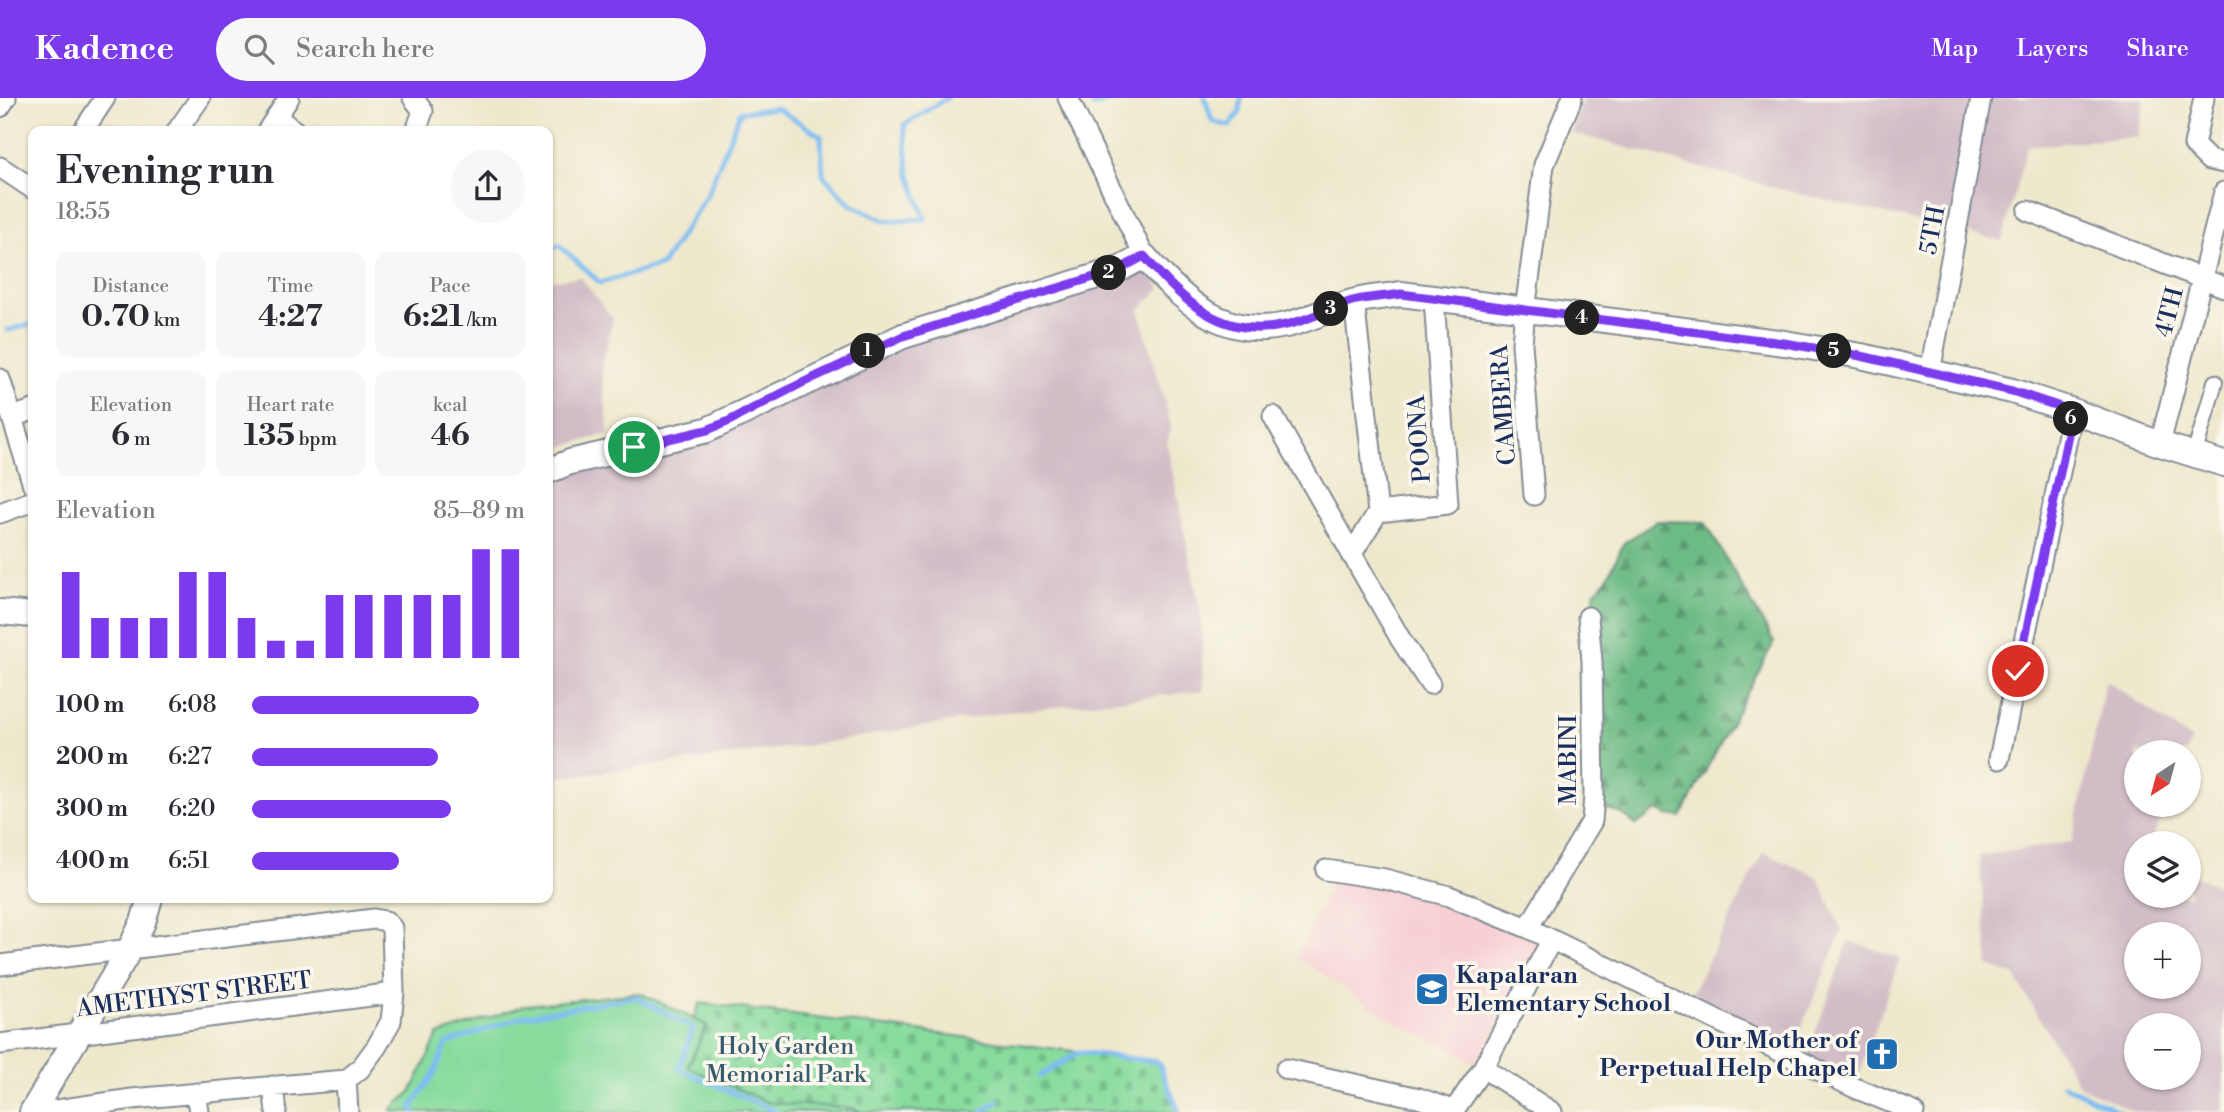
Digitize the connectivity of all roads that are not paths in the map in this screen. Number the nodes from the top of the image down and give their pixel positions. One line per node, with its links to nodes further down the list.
1 (6, 98): 10 (street)
2 (106, 98): 12 (street)
3 (200, 98): 13 (street)
4 (289, 98): 11 (street)
5 (413, 98): 14 (street)
6 (1068, 98): 20 (street)
7 (1572, 98): 25 (street, CAMBERA)
8 (1981, 98): 26 (street, 5TH)
9 (2204, 98): 15 (street)
10 (0, 107)
11 (272, 124)
12 (86, 126)
13 (180, 126)
14 (418, 126)
15 (2224, 163)
16 (0, 167): 17 (street)
17 (28, 186)
18 (2224, 192): 21 (street, 4TH)
19 (2028, 211): 21 (street)
20 (1144, 256): 24 (street); 36 (street)
21 (2203, 279): 22 (street); 33 (street, 4TH)
22 (2224, 287)
23 (1434, 299): 24 (street); 25 (street); 40 (street, POONA)
24 (1354, 301): 40 (street)
25 (1525, 311): 26 (street); 38 (street, CAMBERA)
26 (1930, 372): 31 (street)
27 (0, 379): 29 (street)
28 (2215, 383): 34 (street)
29 (6, 406): 30 (street); 37 (street)
30 (28, 409)
31 (2073, 411): 33 (street); 47 (street)
32 (1273, 416): 42 (street)
33 (2160, 444): 34 (street)
34 (2194, 456): 35 (street)
35 (2224, 464)
36 (553, 469)
37 (28, 470)
38 (1534, 495)
39 (28, 503): 41 (street)
40 (1378, 512): 42 (street)
41 (0, 513)
42 (1351, 555): 46 (street)
43 (0, 612): 44 (street)
44 (28, 615)
45 (1588, 617): 50 (street, MABINI)
46 (1430, 684)
47 (1999, 758)
48 (1326, 870): 50 (street)
49 (149, 903): 52 (street)
50 (1528, 928): 51 (street)
51 (1551, 941): 57 (street); 69 (street)
52 (130, 949): 53 (street); 54 (street); 55 (street)
53 (0, 965)
54 (394, 993): 55 (street, AMETHYST STREET); 59 (street)
55 (79, 1033): 56 (street, AMETHYST STREET); 64 (street)
56 (0, 1044)
57 (1483, 1068): 63 (street); 68 (street)
58 (1286, 1069): 63 (street)
59 (346, 1080): 60 (street); 67 (street)
60 (273, 1086): 61 (street); 66 (street)
61 (197, 1102): 62 (street)
62 (131, 1106): 65 (street)
63 (1453, 1111)
64 (32, 1112)
65 (43, 1112)
66 (276, 1112)
67 (348, 1112)
68 (1552, 1112)
69 (1913, 1112)

